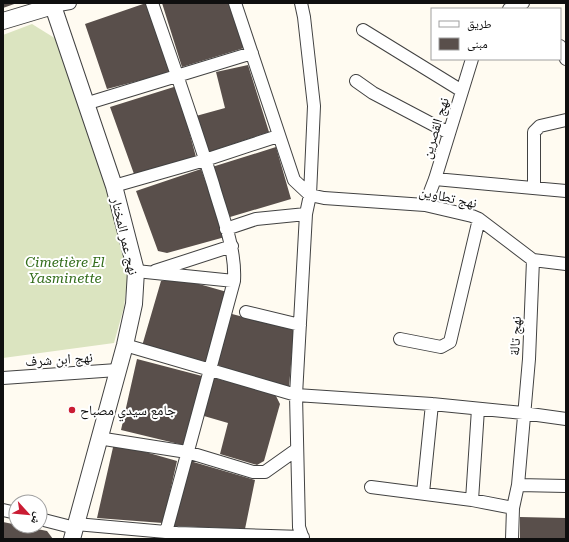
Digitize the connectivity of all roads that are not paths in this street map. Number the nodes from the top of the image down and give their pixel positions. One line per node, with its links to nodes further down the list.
1 (70, 3): 6 (street)
2 (152, 3): 14 (street)
3 (235, 3): 11 (street)
4 (301, 3): 26 (street)
5 (523, 3): 7 (street)
6 (53, 6): 8 (street); 17 (street, نهج عمر المختار)
7 (512, 8)
8 (3, 21)
9 (363, 30): 16 (street)
10 (561, 48): 12 (street)
11 (252, 53): 14 (street); 20 (street)
12 (566, 58)
13 (472, 60): 16 (street, نهج القصرين)
14 (177, 75): 17 (street); 21 (street)
15 (356, 81): 19 (street)
16 (462, 91): 19 (street, نهج القصرين)
17 (85, 104): 23 (street, نهج عمر المختار)
18 (566, 120): 24 (street)
19 (449, 133): 22 (street, نهج القصرين)
20 (278, 136): 21 (street); 26 (street)
21 (205, 160): 23 (street); 30 (street)
22 (435, 179): 24 (street); 27 (street, نهج القصرين)
23 (114, 186): 34 (street, نهج عمر المختار)
24 (534, 188): 25 (street)
25 (566, 191)
26 (310, 195): 27 (street, نهج تطاوين); 28 (street)
27 (425, 205): 29 (street, نهج تطاوين)
28 (306, 214): 30 (street); 37 (street)
29 (479, 219): 32 (street, نهج تطاوين); 38 (street)
30 (226, 229): 31 (street)
31 (232, 246): 34 (street); 35 (street)
32 (533, 260): 33 (street); 46 (street, نهج تالة)
33 (566, 264)
34 (144, 272): 35 (street); 39 (street, نهج عمر المختار)
35 (234, 281): 40 (street)
36 (246, 312): 37 (street)
37 (300, 325): 43 (street)
38 (400, 339)
39 (125, 345): 40 (street); 41 (street, نهج عمر المختار)
40 (210, 369): 43 (street); 50 (street)
41 (117, 370): 42 (street, نهج ابن شرف); 48 (street, نهج عمر المختار)
42 (3, 378)
43 (296, 395): 44 (street); 49 (street)
44 (432, 404): 45 (street); 54 (street)
45 (478, 409): 46 (street); 55 (street)
46 (523, 413): 47 (street); 51 (street, نهج تالة)
47 (566, 419)
48 (98, 438): 50 (street); 58 (street, نهج عمر المختار)
49 (296, 450): 50 (street); 60 (street)
50 (187, 452): 59 (street)
51 (518, 485): 52 (street); 56 (street, نهج تالة)
52 (566, 486)
53 (371, 487): 54 (street)
54 (423, 493): 55 (street)
55 (472, 500): 56 (street)
56 (513, 508): 61 (street, نهج تالة)
57 (48, 522): 58 (street)
58 (74, 530): 59 (street)
59 (166, 532): 60 (street)
60 (303, 538)
61 (512, 539)

